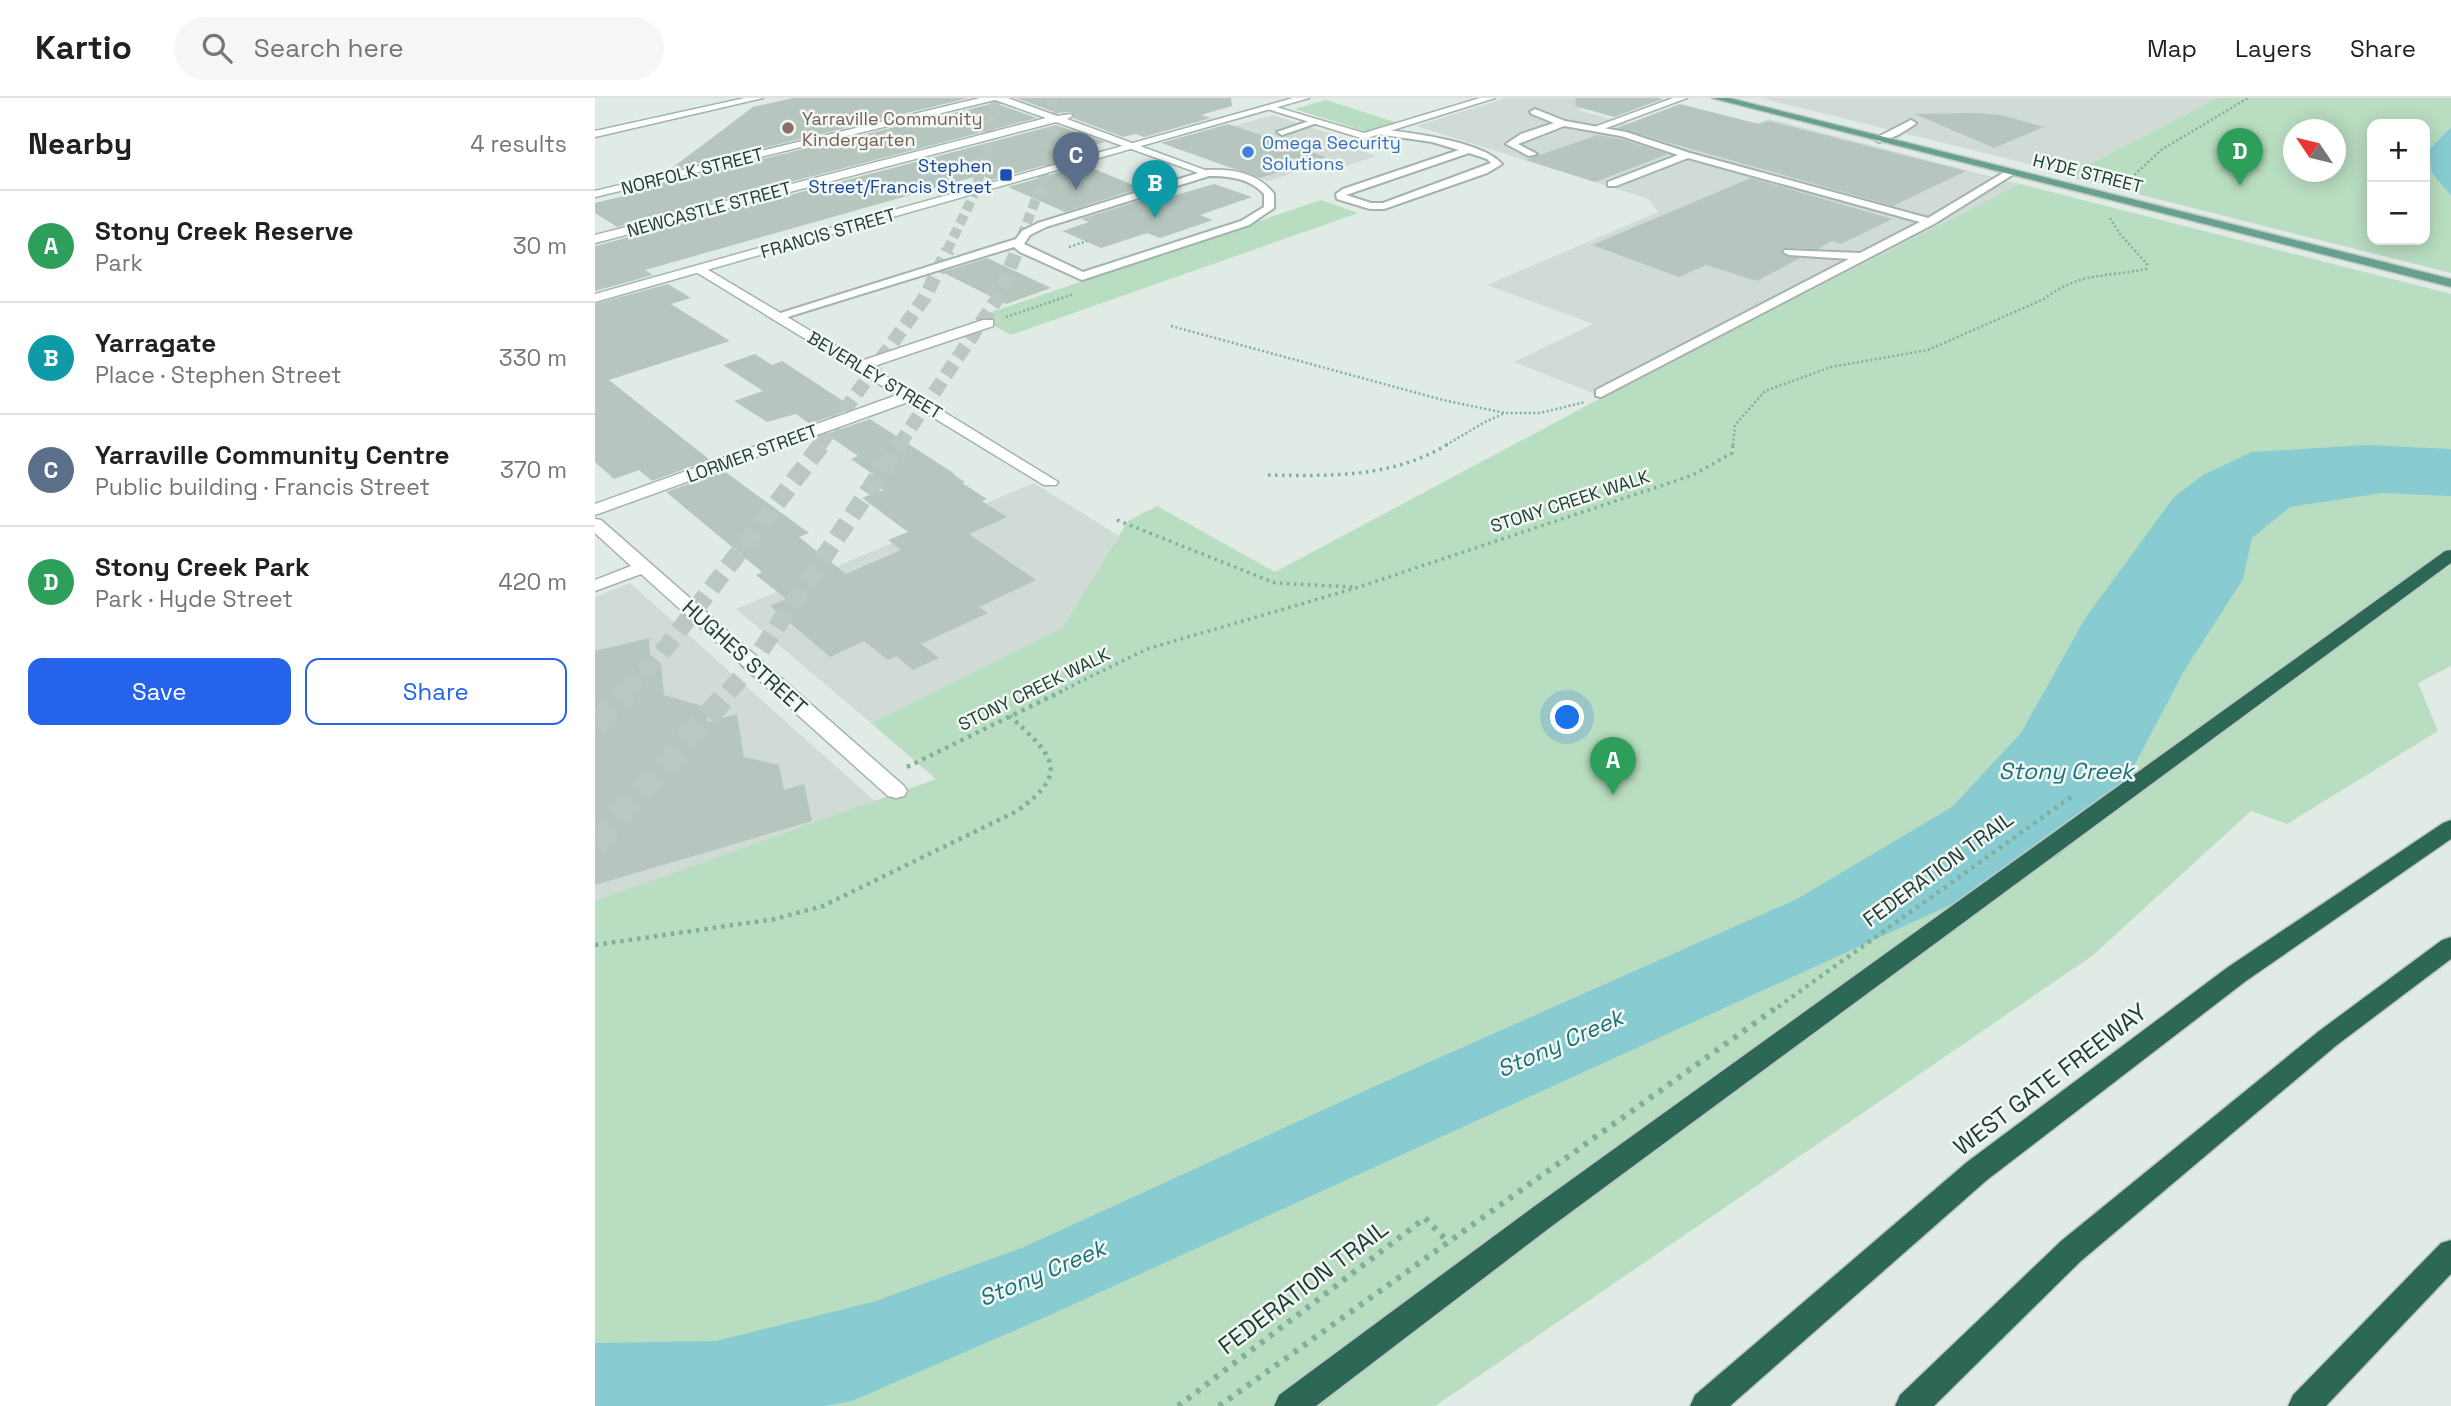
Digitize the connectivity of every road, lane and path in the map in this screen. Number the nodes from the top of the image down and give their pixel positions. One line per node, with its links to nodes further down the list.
1 (758, 98): 19 (street)
2 (992, 98): 28 (street, NORFOLK STREET)
3 (999, 98): 12 (street)
4 (1018, 98): 12 (street)
5 (1490, 98): 18 (street)
6 (1682, 98): 16 (street)
7 (1717, 98): 20 (main road, HYDE STREET)
8 (2248, 98): 29 (path)
9 (1294, 99): 10 (street, FRANCIS STREET)
10 (1269, 108): 13 (street); 21 (street, FRANCIS STREET)
11 (1535, 112): 14 (lane)
12 (1061, 118): 21 (street); 32 (street, NEWCASTLE STREET)
13 (1315, 122): 17 (lane); 18 (street)
14 (1563, 123): 16 (lane); 23 (lane)
15 (1911, 123): 20 (lane)
16 (1594, 129): 24 (lane)
17 (1282, 132)
18 (1380, 132): 22 (lane)
19 (595, 134)
20 (1879, 139): 25 (main road, HYDE STREET)
21 (1136, 146): 26 (street); 36 (street, FRANCIS STREET)
22 (1469, 150): 22 (lane)
23 (1532, 154)
24 (1687, 155): 27 (lane); 31 (lane)
25 (2012, 172): 29 (main road, HYDE STREET); 31 (lane)
26 (1209, 173): 33 (lane); 37 (lane)
27 (1612, 184)
28 (595, 194)
29 (2108, 196): 30 (main road, HYDE STREET)
30 (2134, 203): 38 (main road, HYDE STREET); 55 (path, STONY CREEK WALK)
31 (1930, 222): 35 (lane)
32 (595, 239)
33 (1019, 242): 37 (lane); 40 (lane)
34 (1789, 252): 35 (lane)
35 (1862, 257): 44 (lane)
36 (700, 269): 39 (street, FRANCIS STREET); 40 (street, BEVERLEY STREET)
37 (1082, 276): 41 (path)
38 (2451, 282)
39 (595, 298)
40 (777, 316): 43 (street, BEVERLEY STREET)
41 (988, 323): 43 (street)
42 (1171, 327): 46 (path)
43 (860, 366): 45 (street, BEVERLEY STREET)
44 (1601, 393): 46 (path)
45 (910, 396): 48 (street, BEVERLEY STREET); 49 (street, LORMER STREET)
46 (1506, 413): 47 (path)
47 (1268, 475)
48 (1051, 482)
49 (595, 510)
50 (1117, 520): 55 (path)
51 (595, 524): 53 (street, HUGHES STREET)
52 (2451, 555): 66 (highway)
53 (644, 568): 54 (street); 57 (street, HUGHES STREET)
54 (595, 586)
55 (1359, 587): 56 (path, STONY CREEK WALK)
56 (1010, 716): 57 (path, STONY CREEK WALK); 60 (path)
57 (889, 785)
58 (2077, 792): 62 (path, FEDERATION TRAIL)
59 (2451, 828): 67 (highway, WEST GATE FREEWAY)
60 (595, 945)
61 (2451, 946): 68 (highway)
62 (1448, 1242): 64 (path, FEDERATION TRAIL); 65 (path, FEDERATION TRAIL)
63 (2451, 1253): 69 (highway)
64 (1178, 1406)
65 (1219, 1406)
66 (1290, 1406)
67 (1706, 1406)
68 (1911, 1406)
69 (2304, 1406)

